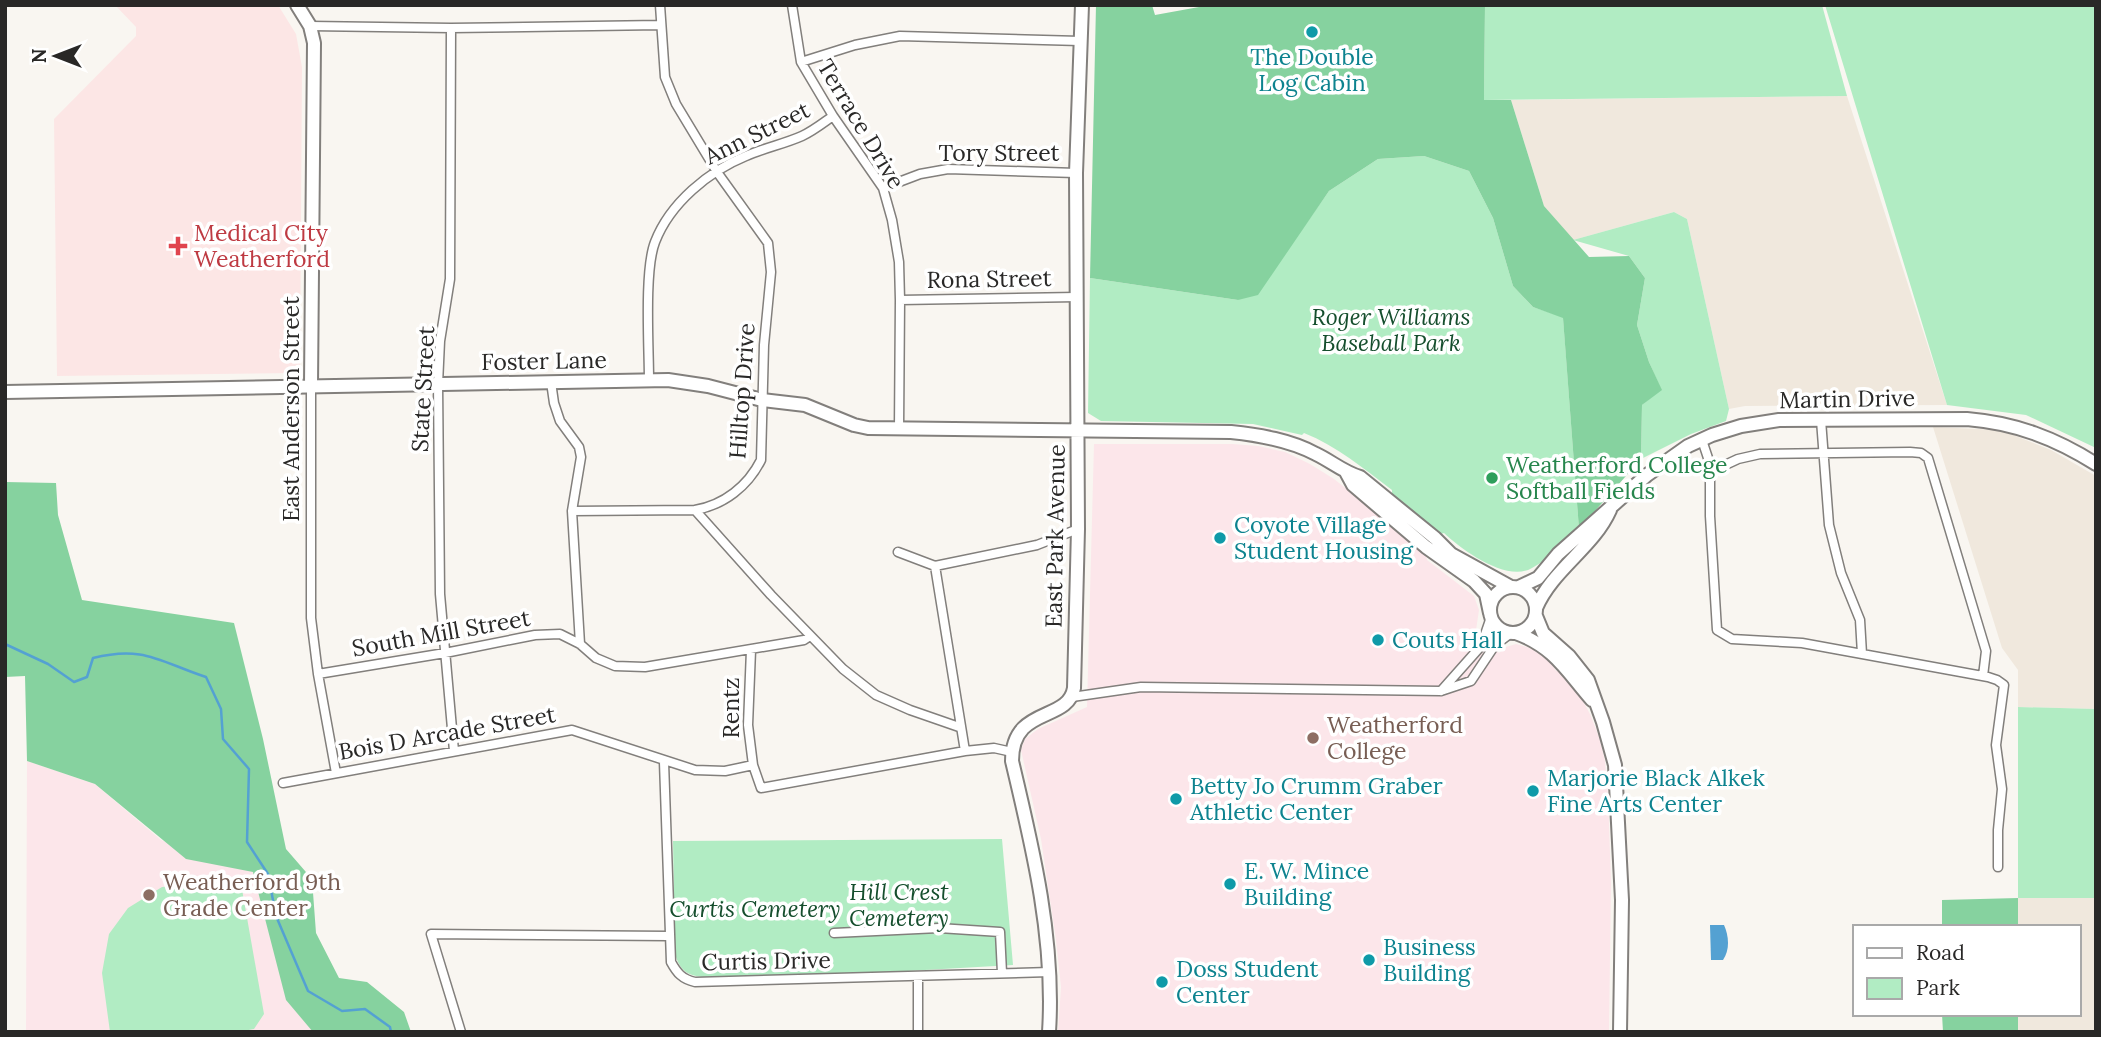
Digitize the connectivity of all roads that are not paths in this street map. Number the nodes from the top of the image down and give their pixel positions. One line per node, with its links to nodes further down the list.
1 (297, 5): 6 (street, East Anderson Street)
2 (660, 5): 5 (street, Hilltop Drive)
3 (792, 5): 9 (street, Terrace Drive)
4 (1082, 5): 8 (street, East Park Avenue)
5 (660, 25): 7 (street); 11 (street, Hilltop Drive)
6 (310, 26): 7 (street); 19 (street, East Anderson Street)
7 (451, 28): 18 (street, State Street)
8 (1080, 41): 9 (street, Ann Street); 12 (street, East Park Avenue)
9 (801, 62): 10 (street, Terrace Drive)
10 (833, 116): 11 (street, Ann Street); 13 (street, Terrace Drive)
11 (717, 172): 16 (street, Ann Street); 21 (street, Hilltop Drive)
12 (1076, 173): 13 (street, Tory Street); 14 (street, East Park Avenue)
13 (883, 188): 15 (street, Terrace Drive)
14 (1077, 297): 15 (street, Rona Street); 24 (street, East Park Avenue)
15 (901, 300): 23 (street, Terrace Drive)
16 (649, 380): 17 (street, Foster Lane); 21 (street, Foster Lane)
17 (551, 382): 18 (street, Foster Lane); 32 (street)
18 (438, 384): 19 (street, Foster Lane); 43 (street, State Street)
19 (311, 385): 20 (street, Foster Lane); 45 (street, East Anderson Street)
20 (5, 391)
21 (762, 400): 23 (street, Foster Lane); 31 (street, Hilltop Drive)
22 (1821, 420): 25 (street, Martin Drive); 26 (street); 27 (street, Martin Drive)
23 (900, 429): 24 (street, Foster Lane)
24 (1077, 431): 28 (street, Foster Lane); 33 (street, East Park Avenue)
25 (1702, 440): 29 (street); 30 (street, Martin Drive)
26 (1823, 452): 29 (street); 44 (street); 46 (street)
27 (2096, 464)
28 (1346, 472): 36 (street, Foster Lane); 38 (street)
29 (1710, 472): 44 (street)
30 (1613, 503): 36 (street, Martin Drive); 37 (street, Martin Drive)
31 (695, 510): 32 (street); 40 (street)
32 (572, 511): 41 (street)
33 (1078, 529): 35 (street); 48 (street, East Park Avenue)
34 (898, 552): 35 (street)
35 (935, 566): 50 (street)
36 (1515, 587): 37 (street); 38 (street)
37 (1536, 612): 39 (street); 49 (street)
38 (1491, 615): 39 (street); 47 (street)
39 (1513, 633): 47 (street); 49 (street)
40 (810, 636): 42 (street, South Mill Street); 50 (street)
41 (580, 644): 42 (street, South Mill Street); 43 (street, South Mill Street)
42 (751, 650): 55 (street, Rentz)
43 (445, 653): 45 (street, South Mill Street); 51 (street, State Street)
44 (1861, 654): 46 (street)
45 (318, 674): 56 (street, East Anderson Street)
46 (1983, 676): 58 (street)
47 (1441, 691): 48 (street)
48 (1072, 697): 53 (street)
49 (1596, 705): 67 (street)
50 (959, 727): 52 (street)
51 (454, 751): 54 (street, Bois D Arcade Street); 56 (street, Bois D Arcade Street)
52 (965, 751): 53 (street); 55 (street)
53 (1012, 751): 61 (street)
54 (664, 762): 55 (street, Bois D Arcade Street); 60 (street, Curtis Drive)
55 (752, 765)
56 (336, 773): 57 (street, Bois D Arcade Street)
57 (283, 783)
58 (1998, 867)
59 (834, 933): 62 (street)
60 (669, 936): 63 (street, Curtis Drive); 64 (street)
61 (1050, 972): 62 (street, Curtis Drive); 66 (street)
62 (1002, 974): 63 (street, Curtis Drive)
63 (918, 975): 65 (street)
64 (461, 1032)
65 (918, 1032)
66 (1049, 1032)
67 (1620, 1032)

